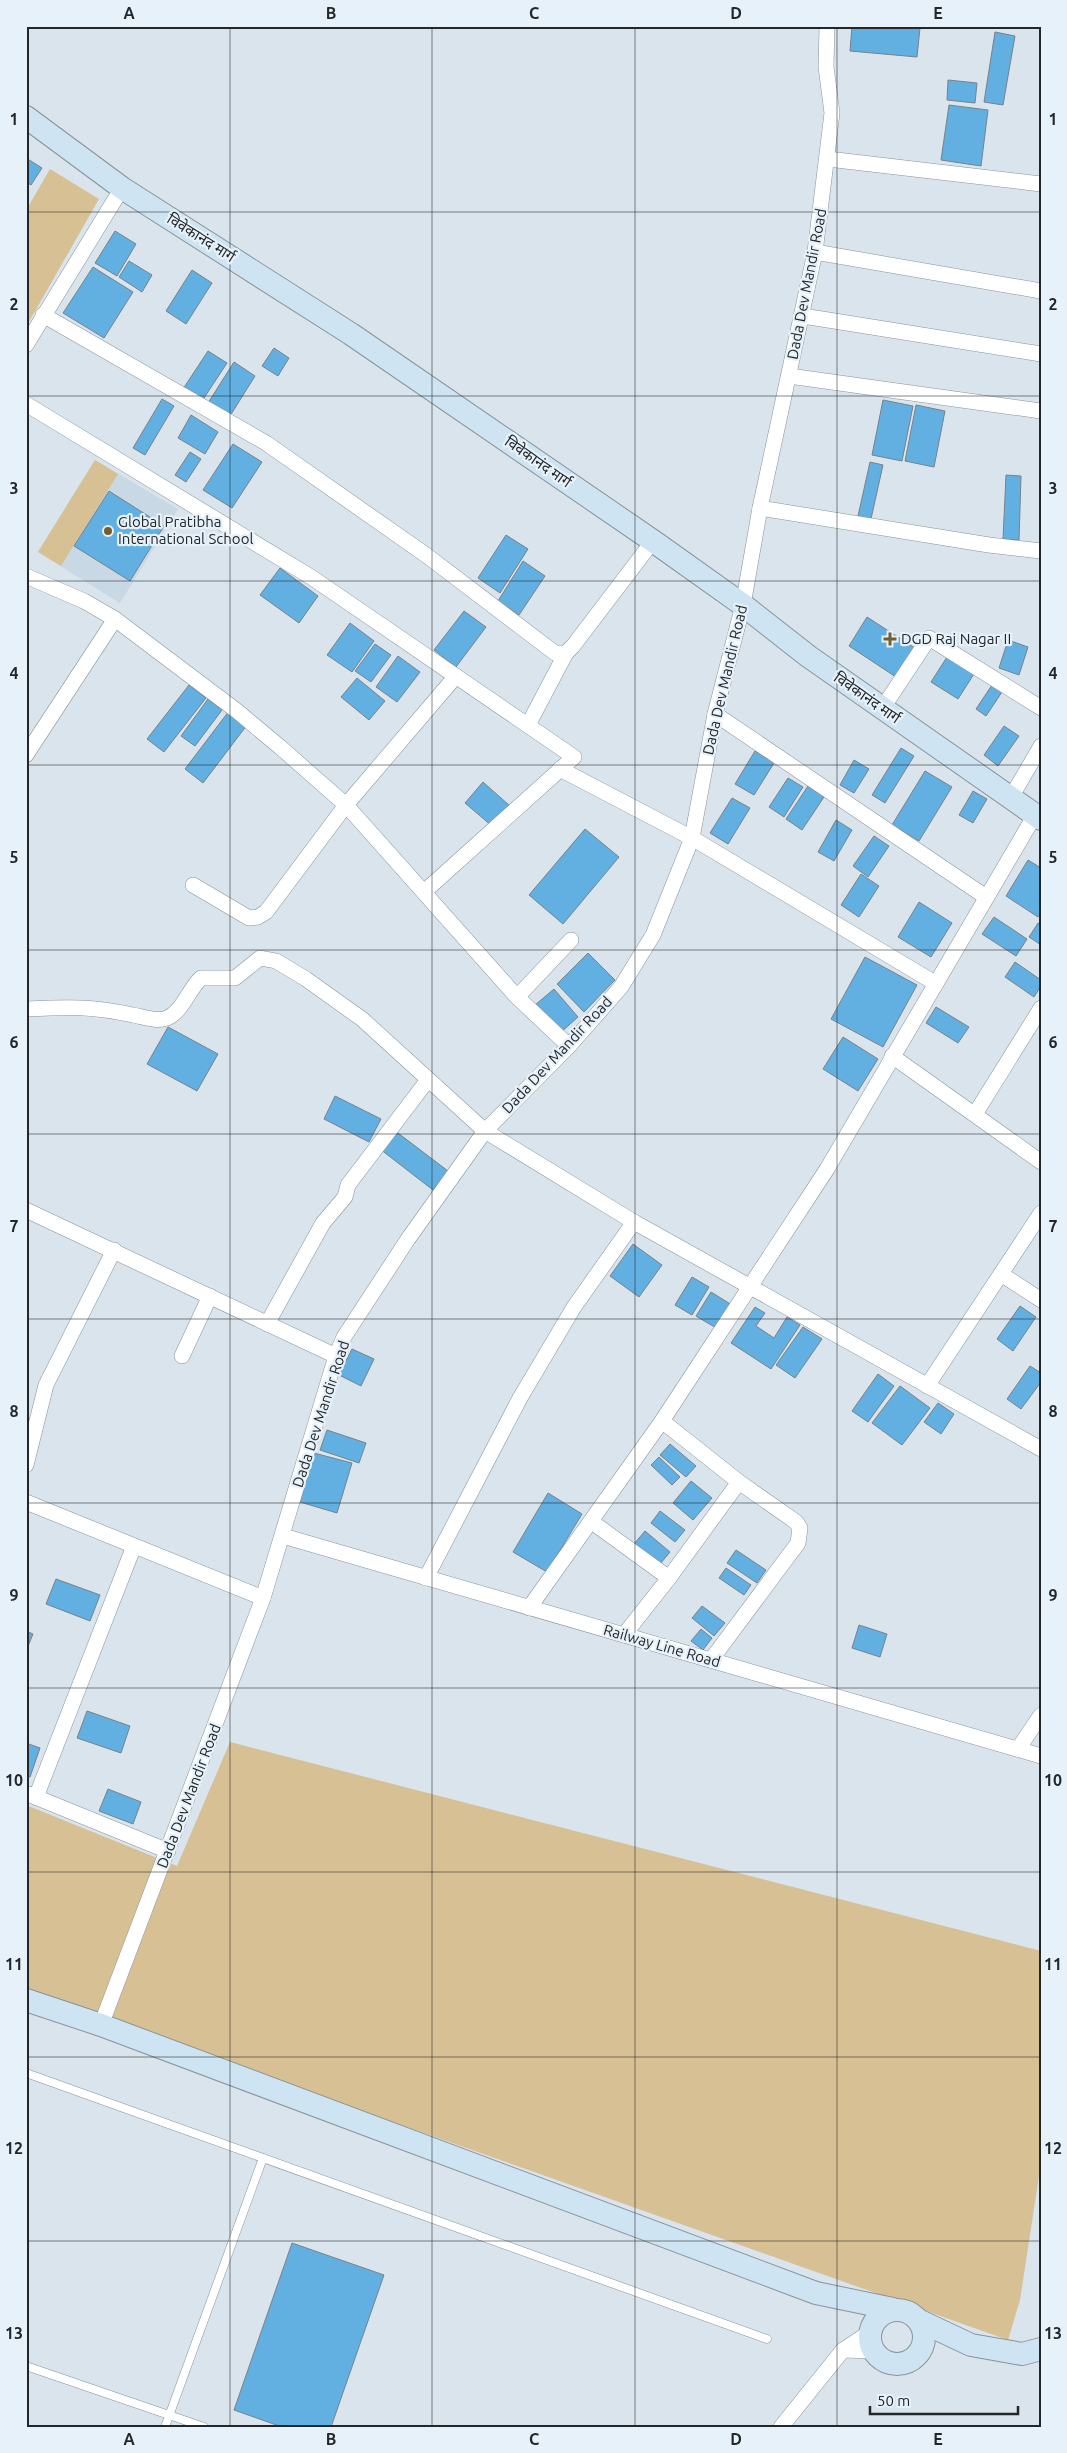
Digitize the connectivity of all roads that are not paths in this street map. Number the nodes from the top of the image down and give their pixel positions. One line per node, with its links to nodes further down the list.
1 (827, 26): 3 (street, Dada Dev Mandir Road)
2 (26, 117): 5 (street, विवेकानंद मार्ग)
3 (828, 159): 4 (street); 6 (street, Dada Dev Mandir Road)
4 (1041, 184)
5 (122, 188): 8 (street); 16 (street, विवेकानंद मार्ग)
6 (816, 252): 7 (street); 9 (street, Dada Dev Mandir Road)
7 (1041, 291)
8 (43, 315): 10 (street); 21 (street)
9 (803, 316): 11 (street); 12 (street, Dada Dev Mandir Road)
10 (26, 344)
11 (1041, 354)
12 (789, 376): 14 (street); 15 (street, Dada Dev Mandir Road)
13 (26, 404): 22 (street)
14 (1041, 411)
15 (760, 508): 17 (street); 19 (street, Dada Dev Mandir Road)
16 (653, 541): 19 (street, विवेकानंद मार्ग); 21 (street)
17 (1041, 551)
18 (26, 576): 20 (street)
19 (743, 605): 24 (street, विवेकानंद मार्ग); 25 (street, Dada Dev Mandir Road)
20 (115, 619): 28 (street); 31 (street)
21 (566, 653): 26 (street)
22 (456, 676): 26 (street); 31 (street)
23 (1041, 708): 24 (street)
24 (882, 709): 30 (street, विवेकानंद मार्ग)
25 (715, 714): 33 (street, Dada Dev Mandir Road); 36 (street)
26 (528, 725): 29 (street)
27 (1041, 746): 30 (street)
28 (26, 755)
29 (560, 770): 33 (street); 35 (street)
30 (1010, 799): 32 (street, विवेकानंद मार्ग)
31 (346, 805): 34 (street); 35 (street)
32 (1038, 817): 36 (street)
33 (692, 838): 38 (street); 42 (street, Dada Dev Mandir Road)
34 (193, 885)
35 (425, 891): 39 (street)
36 (986, 897): 38 (street)
37 (571, 940): 39 (street)
38 (935, 983): 43 (street)
39 (517, 997): 42 (street)
40 (1041, 1008): 45 (street)
41 (26, 1009): 44 (street)
42 (568, 1046): 46 (street, Dada Dev Mandir Road)
43 (892, 1056): 45 (street); 53 (street)
44 (427, 1081): 46 (street); 56 (street)
45 (975, 1114): 47 (street)
46 (484, 1131): 50 (street); 58 (street, Dada Dev Mandir Road)
47 (1041, 1162)
48 (26, 1210): 51 (street)
49 (1041, 1213): 52 (street)
50 (634, 1222): 53 (street); 68 (street)
51 (114, 1250): 54 (street); 62 (street)
52 (1001, 1274): 55 (street); 59 (street)
53 (751, 1288): 59 (street); 60 (street)
54 (210, 1296): 56 (street); 57 (street)
55 (1041, 1300)
56 (267, 1324): 58 (street)
57 (182, 1356)
58 (336, 1356): 66 (street, Dada Dev Mandir Road)
59 (927, 1386): 61 (street)
60 (662, 1420): 63 (street); 65 (street)
61 (1041, 1449)
62 (26, 1465)
63 (739, 1482): 69 (street); 73 (street)
64 (26, 1502): 67 (street)
65 (592, 1522): 69 (street); 71 (street)
66 (283, 1536): 68 (street, Railway Line Road); 70 (street, Dada Dev Mandir Road)
67 (134, 1546): 70 (street); 77 (street)
68 (426, 1578): 71 (street, Railway Line Road)
69 (669, 1578): 72 (street)
70 (263, 1598): 78 (street, Dada Dev Mandir Road)
71 (529, 1608): 72 (street, Railway Line Road)
72 (624, 1635): 73 (street, Railway Line Road)
73 (711, 1660): 75 (street, Railway Line Road)
74 (1041, 1715): 75 (street)
75 (1018, 1749): 76 (street, Railway Line Road)
76 (1041, 1756)
77 (31, 1795): 78 (street)
78 (168, 1851): 80 (street, Dada Dev Mandir Road)
79 (26, 2000): 80 (street)
80 (101, 2025): 83 (street)
81 (26, 2073): 82 (lane)
82 (263, 2158): 87 (lane); 92 (lane)
83 (816, 2293): 84 (street); 86 (street)
84 (894, 2309): 85 (street); 86 (street)
85 (918, 2320): 88 (street); 90 (street)
86 (871, 2336): 90 (street); 95 (street)
87 (767, 2339)
88 (972, 2345): 89 (street); 90 (street)
89 (1041, 2349)
90 (919, 2354)
91 (26, 2366): 92 (lane)
92 (169, 2414): 93 (lane); 94 (lane)
93 (165, 2427)
94 (204, 2427)
95 (781, 2427)

